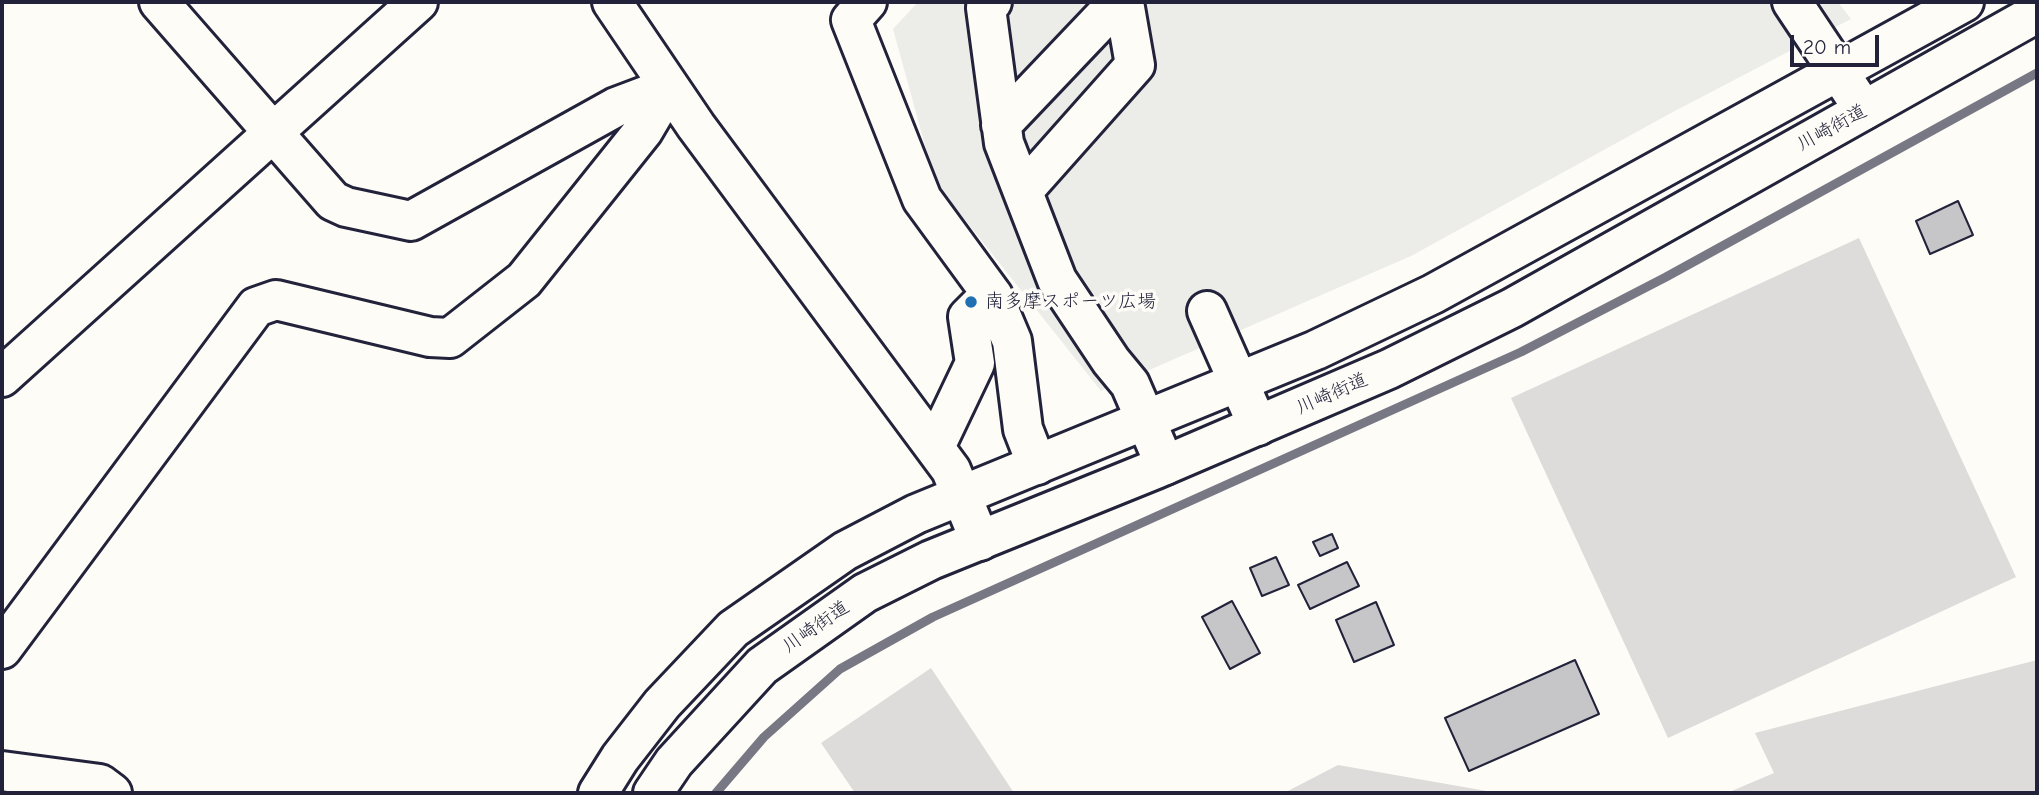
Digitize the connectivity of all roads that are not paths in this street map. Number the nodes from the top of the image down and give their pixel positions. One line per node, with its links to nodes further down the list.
1 (159, 2): 15 (main road)
2 (418, 2): 15 (main road)
3 (612, 2): 12 (main road)
4 (867, 2): 17 (main road)
5 (992, 2): 14 (main road)
6 (1118, 2): 14 (main road)
7 (1124, 2): 16 (main road)
8 (1793, 2): 11 (main road)
9 (1964, 2): 11 (main road)
10 (2037, 13): 13 (main road, 川崎街道)
11 (1840, 71): 13 (main road); 20 (main road)
12 (668, 87): 15 (main road); 23 (main road); 28 (main road)
13 (1864, 110): 22 (main road, 川崎街道)
14 (1001, 125): 16 (main road)
15 (272, 131): 19 (main road)
16 (1023, 191): 21 (main road)
17 (993, 296): 23 (main road); 24 (main road)
18 (1207, 312): 20 (main road)
19 (2, 377)
20 (1238, 382): 21 (main road); 22 (main road)
21 (1146, 420): 24 (main road); 25 (main road)
22 (1258, 426): 25 (main road, 川崎街道)
23 (935, 447): 26 (main road)
24 (1037, 464): 26 (main road)
25 (1166, 465): 27 (main road, 川崎街道)
26 (962, 495): 27 (main road); 31 (main road)
27 (980, 541): 32 (main road, 川崎街道)
28 (2, 649)
29 (2, 771): 30 (main road)
30 (112, 793)
31 (598, 793)
32 (653, 793)

